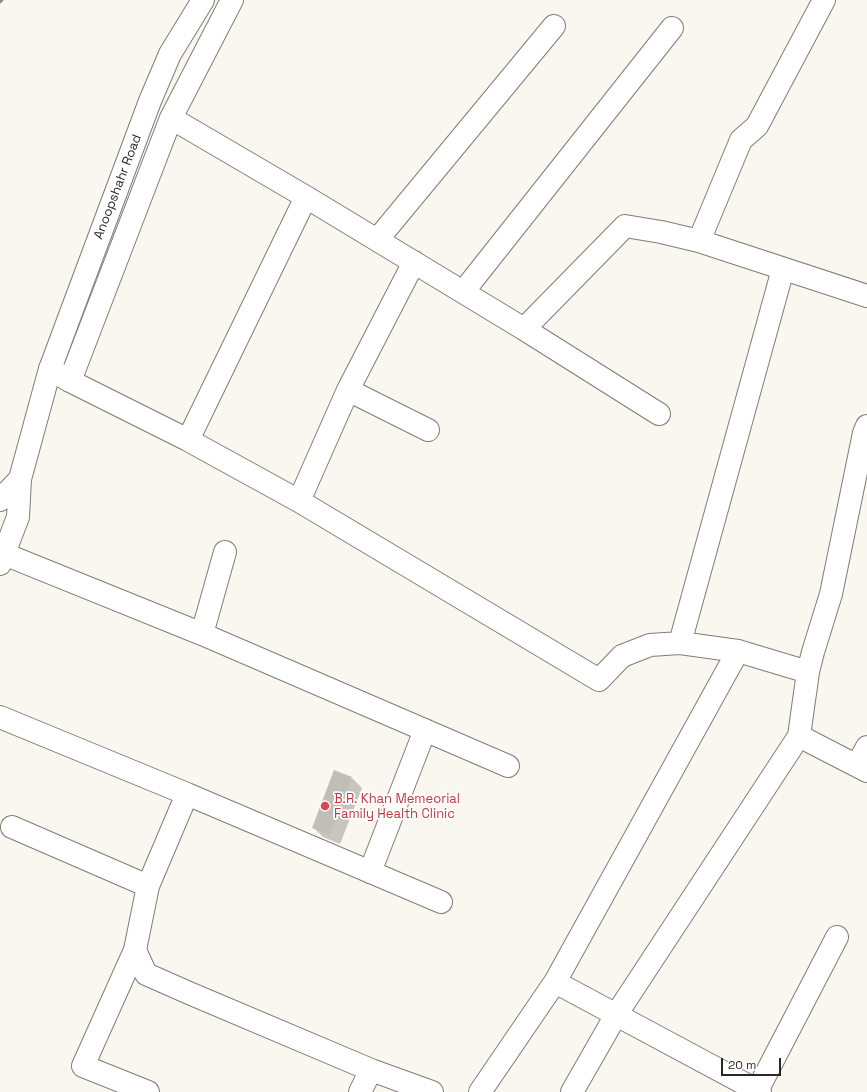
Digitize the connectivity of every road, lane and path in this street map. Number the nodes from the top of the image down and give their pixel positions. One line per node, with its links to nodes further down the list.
1 (232, 0): 6 (street)
2 (824, 0): 9 (street)
3 (199, 5): 15 (street, Anoopshahr Road)
4 (554, 26): 8 (street)
5 (672, 28): 12 (street)
6 (171, 118): 7 (street); 16 (street)
7 (306, 196): 8 (street); 21 (street)
8 (377, 240): 10 (street)
9 (699, 241): 11 (street); 14 (street)
10 (414, 262): 12 (street); 17 (street)
11 (783, 269): 13 (street); 28 (street)
12 (463, 292): 14 (street)
13 (867, 296)
14 (524, 329): 18 (street)
15 (50, 369): 16 (street); 22 (street, Anoopshahr Road)
16 (70, 381): 21 (street)
17 (348, 390): 20 (street); 24 (street)
18 (659, 414)
19 (867, 426): 30 (street)
20 (428, 430)
21 (188, 440): 24 (street)
22 (20, 479): 23 (street); 26 (street, Anoopshahr Road)
23 (0, 500)
24 (299, 501): 28 (street)
25 (225, 552): 27 (street)
26 (2, 559): 27 (street)
27 (202, 634): 32 (street)
28 (680, 643): 29 (street)
29 (738, 651): 30 (street); 43 (street)
30 (808, 672): 33 (street)
31 (0, 717): 36 (street)
32 (425, 730): 35 (street); 38 (street)
33 (799, 736): 34 (street); 44 (street)
34 (864, 761)
35 (508, 766)
36 (187, 794): 38 (street); 39 (street)
37 (12, 827): 39 (street)
38 (370, 872): 40 (street)
39 (148, 886): 42 (street)
40 (441, 902)
41 (837, 937): 46 (street)
42 (135, 950): 45 (street); 47 (street)
43 (555, 982): 44 (street); 50 (street)
44 (616, 1015): 46 (street); 51 (street)
45 (371, 1070): 48 (street); 49 (street)
46 (758, 1091)
47 (148, 1092)
48 (360, 1092)
49 (432, 1092)
50 (480, 1092)
51 (572, 1092)

